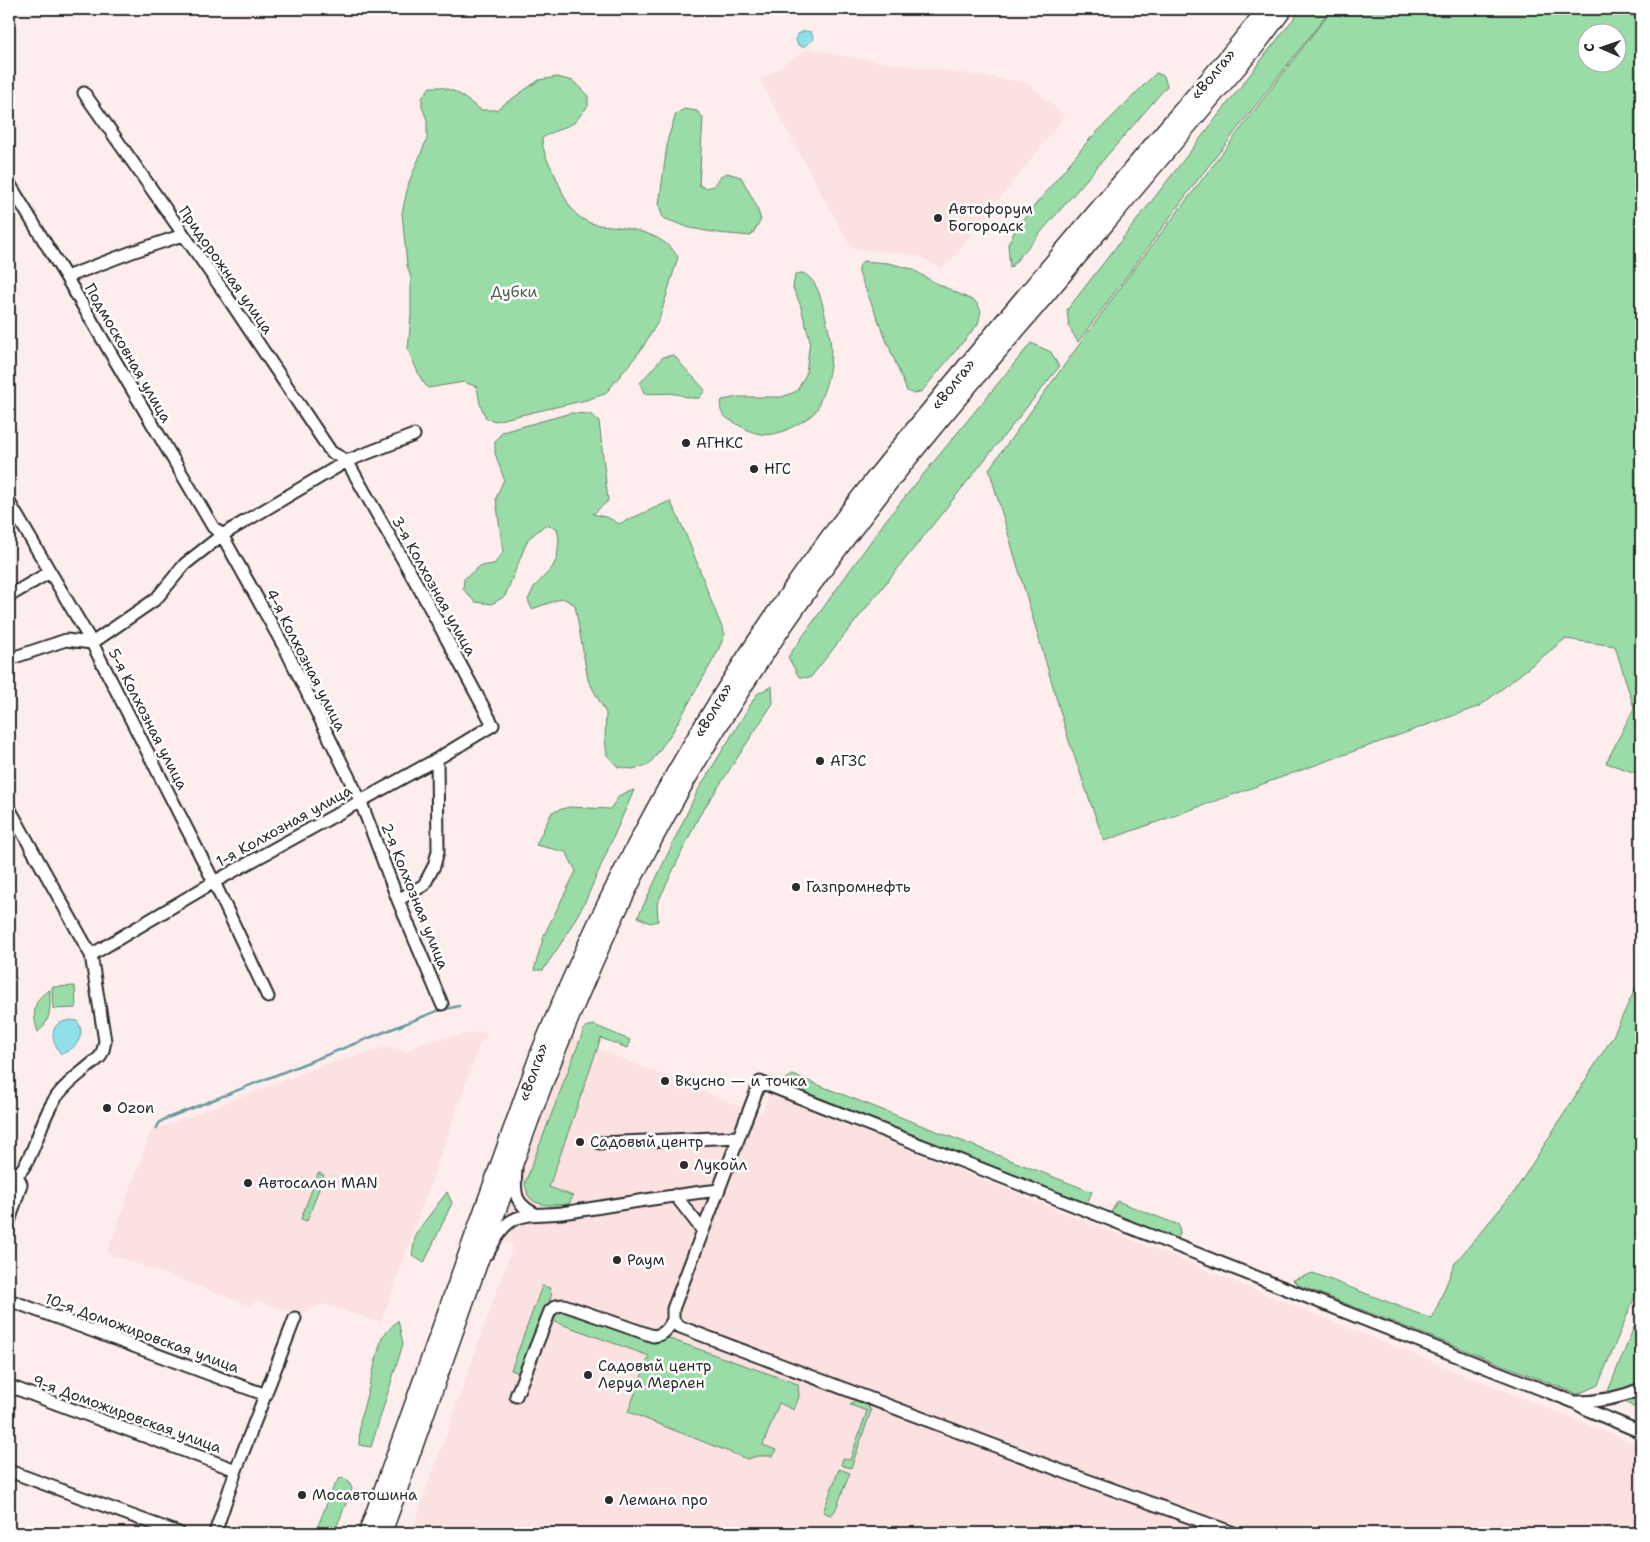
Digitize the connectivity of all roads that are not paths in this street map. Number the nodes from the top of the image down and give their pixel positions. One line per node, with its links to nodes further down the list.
1 (1266, 9): 47 (highway, «Волга»)
2 (1283, 9): 26 (highway, «Волга»)
3 (84, 93): 5 (street, Придорожная улица)
4 (9, 183): 6 (street, Подмосковная улица)
5 (183, 235): 6 (street); 8 (street, Придорожная улица)
6 (66, 277): 10 (street, Подмосковная улица)
7 (414, 436): 8 (street)
8 (347, 461): 10 (street); 15 (street, 3-я Колхозная улица)
9 (9, 502): 11 (street, 5-я Колхозная улица)
10 (222, 536): 13 (street); 17 (street, 4-я Колхозная улица)
11 (50, 572): 12 (street); 13 (street, 5-я Колхозная улица)
12 (9, 596)
13 (92, 643): 14 (street); 19 (street, 5-я Колхозная улица)
14 (9, 659)
15 (493, 725): 16 (street, 1-я Колхозная улица)
16 (437, 759): 17 (street, 1-я Колхозная улица); 20 (street)
17 (360, 800): 19 (street, 1-я Колхозная улица); 20 (street, 2-я Колхозная улица)
18 (9, 808): 21 (street)
19 (214, 882): 21 (street, 1-я Колхозная улица); 22 (street, 5-я Колхозная улица)
20 (398, 900): 23 (street, 2-я Колхозная улица)
21 (91, 955): 27 (street)
22 (268, 997)
23 (442, 1004)
24 (739, 1136): 25 (street); 28 (street); 41 (street)
25 (599, 1143)
26 (517, 1151): 30 (street); 33 (highway, «Волга»)
27 (13, 1179): 31 (street)
28 (719, 1190): 29 (street); 32 (street)
29 (674, 1195): 30 (street); 32 (street)
30 (535, 1214): 33 (street)
31 (9, 1222)
32 (703, 1231): 36 (street)
33 (473, 1278): 48 (highway, «Волга»)
34 (9, 1300): 39 (street, 10-я Доможировская улица)
35 (295, 1318): 39 (street)
36 (673, 1320): 40 (street); 49 (street)
37 (9, 1386): 43 (street, 9-я Доможировская улица)
38 (1641, 1389): 41 (street)
39 (266, 1395): 43 (street)
40 (516, 1396)
41 (1574, 1402): 42 (street)
42 (1641, 1432)
43 (236, 1470): 46 (street)
44 (9, 1471): 45 (street)
45 (179, 1533)
46 (215, 1533)
47 (368, 1533)
48 (382, 1533)
49 (1234, 1533)

